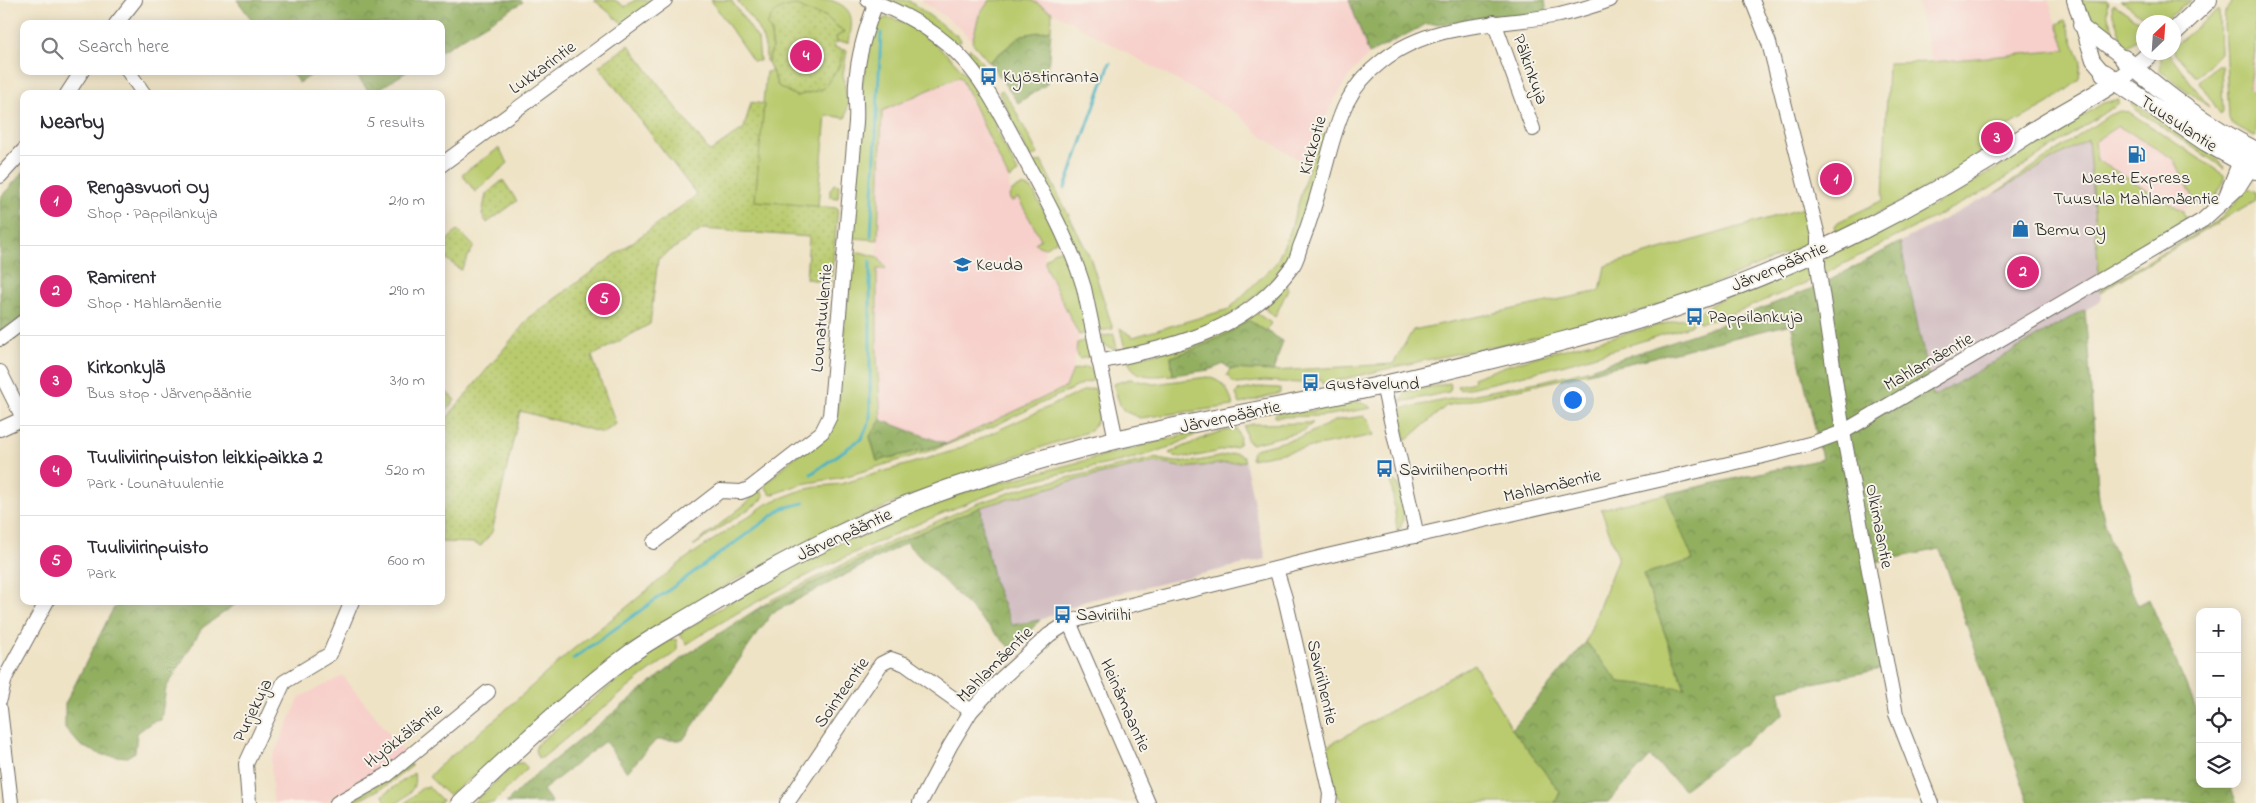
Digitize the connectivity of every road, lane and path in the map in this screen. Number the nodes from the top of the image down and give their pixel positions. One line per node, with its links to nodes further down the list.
1 (135, 0): 8 (street)
2 (665, 0): 23 (street, Lukkarintie)
3 (1610, 0): 9 (street, Kirkkotie)
4 (1752, 0): 25 (street)
5 (2074, 0): 11 (street)
6 (2208, 0): 10 (main road)
7 (872, 1): 28 (street); 37 (street, Lounatuulentie)
8 (119, 20)
9 (1494, 22): 20 (street, Pälkinkuja); 28 (street, Kirkkotie)
10 (2181, 24)
11 (2080, 25): 14 (street); 17 (street)
12 (2136, 57): 14 (main road, Järvenpääntie)
13 (2137, 60): 14 (main road, Järvenpääntie)
14 (2130, 64): 17 (main road, Järvenpääntie); 22 (main road, Tuusulantie)
15 (79, 75): 18 (street)
16 (131, 75): 19 (street)
17 (2110, 78): 22 (main road, Tuusulantie); 25 (main road, Järvenpääntie)
18 (70, 90)
19 (141, 90)
20 (1533, 130)
21 (20, 154): 24 (street)
22 (2251, 160): 34 (street, Mahlamäentie)
23 (445, 162)
24 (0, 176)
25 (1819, 249): 30 (main road, Järvenpääntie); 34 (street, Olkimaantie)
26 (20, 324): 27 (street)
27 (0, 339)
28 (1100, 362): 35 (street)
29 (0, 372): 31 (street)
30 (1383, 385): 35 (main road, Järvenpääntie); 36 (street)
31 (20, 413)
32 (20, 420): 33 (street)
33 (0, 429)
34 (1843, 432): 36 (street, Mahlamäentie); 54 (street, Olkimaantie)
35 (1116, 440): 50 (main road, Järvenpääntie)
36 (1417, 536): 38 (street, Mahlamäentie)
37 (654, 542)
38 (1276, 569): 41 (street, Mahlamäentie); 46 (street, Saviriihentie)
39 (45, 605): 43 (street)
40 (350, 605): 48 (street, Purjekuja)
41 (1070, 622): 45 (street, Mahlamäentie); 53 (street, Heinämaantie)
42 (488, 692): 49 (street, Hyökkäläntie)
43 (0, 699)
44 (0, 708): 47 (street)
45 (971, 711): 51 (street, Sointeentie); 52 (street, Mahlamäentie)
46 (1332, 800)
47 (11, 803)
48 (248, 803)
49 (337, 803)
50 (460, 803)
51 (787, 803)
52 (920, 803)
53 (1148, 803)
54 (1931, 803)

